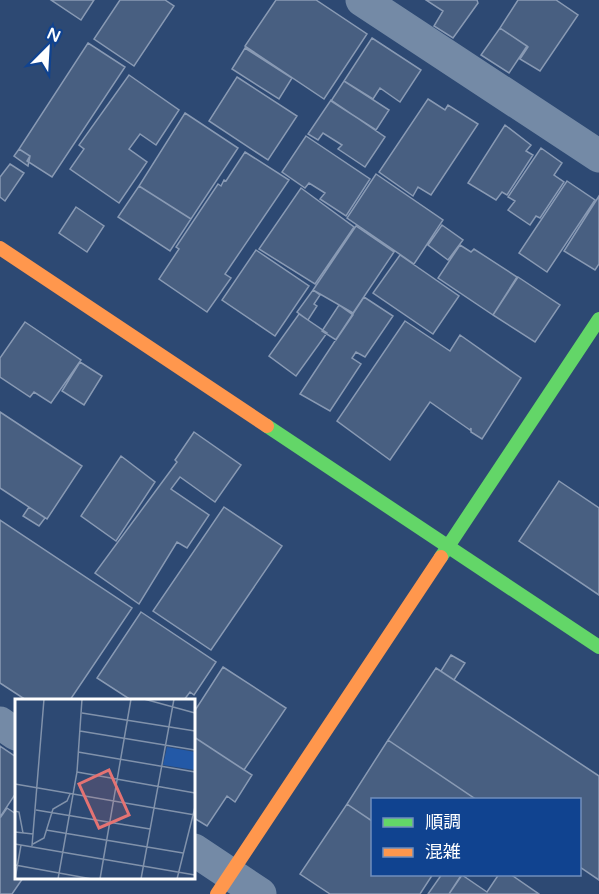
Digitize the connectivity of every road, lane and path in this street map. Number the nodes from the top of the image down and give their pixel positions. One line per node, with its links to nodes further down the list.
1 (362, 0): 2 (street)
2 (599, 156)
3 (0, 248): 5 (street)
4 (599, 319): 5 (street)
5 (447, 546): 6 (street); 10 (street)
6 (599, 647)
7 (0, 723): 8 (street)
8 (15, 733)
9 (195, 851): 10 (street)
10 (224, 884): 11 (street)
11 (260, 894)

